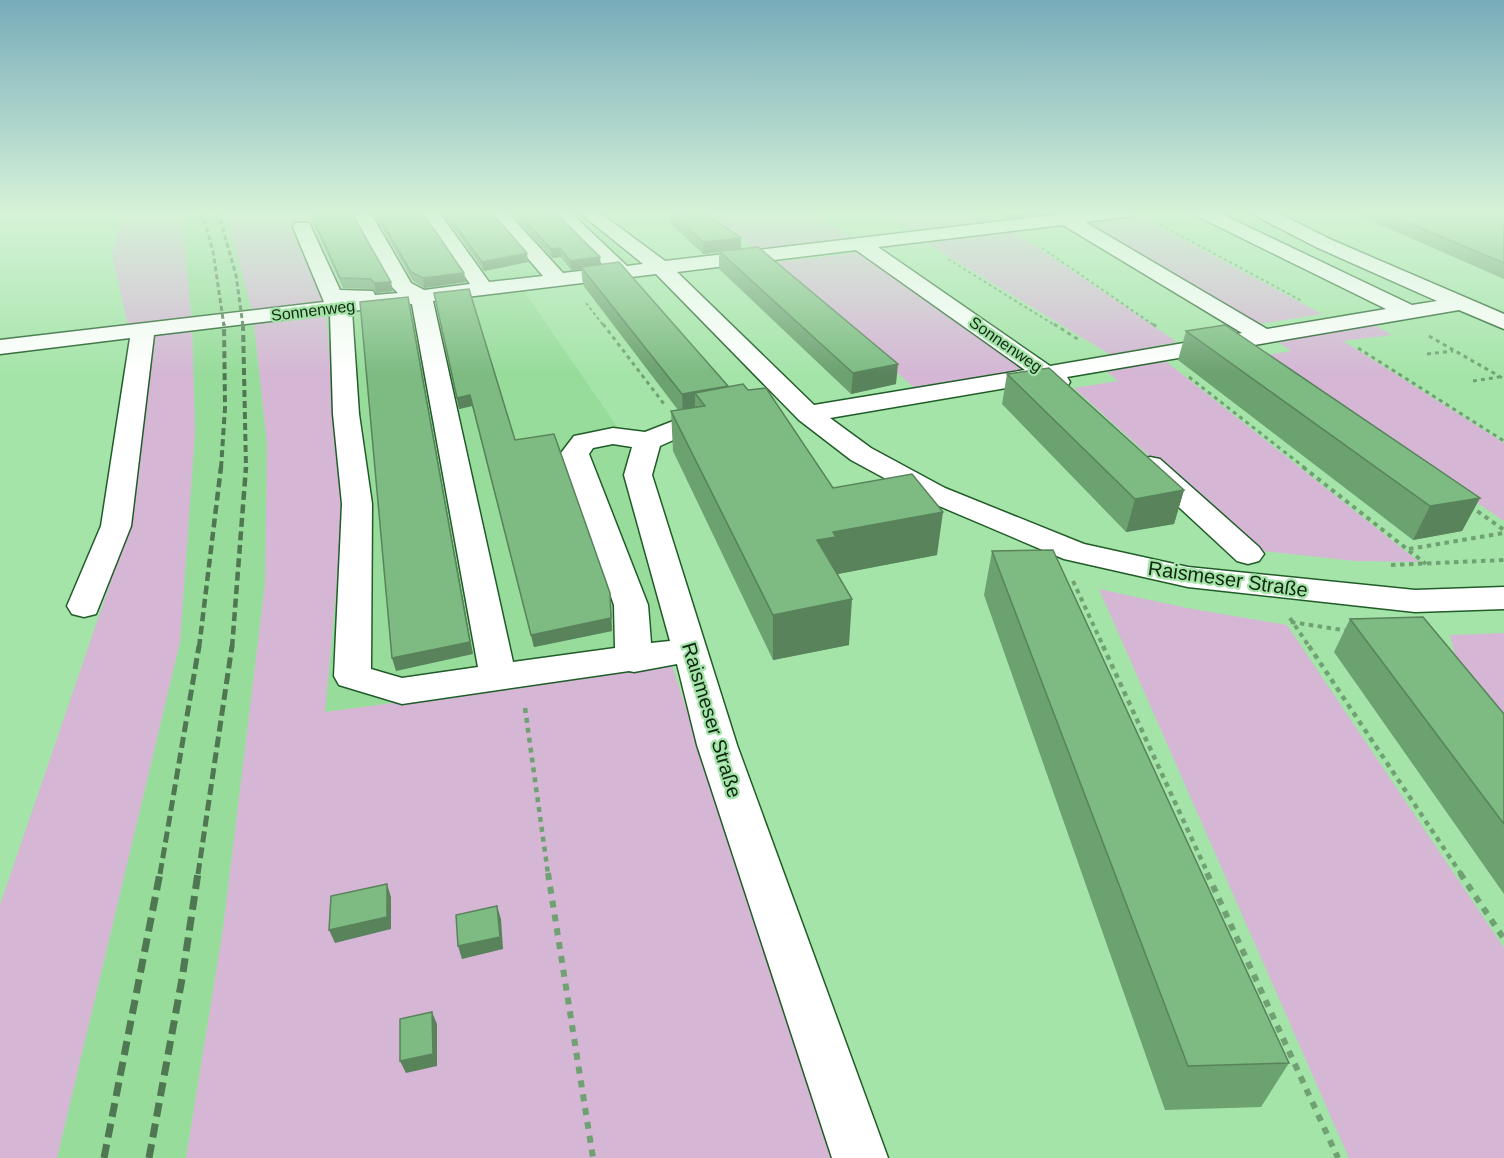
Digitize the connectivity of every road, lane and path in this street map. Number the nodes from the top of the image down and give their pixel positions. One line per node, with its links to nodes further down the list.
1 (319, 266): 20 (street)
2 (392, 266): 19 (street)
3 (467, 266): 18 (street)
4 (549, 266): 17 (street)
5 (616, 266): 16 (street)
6 (658, 266): 15 (street)
7 (685, 266): 15 (street, Sonnenweg)
8 (892, 266): 34 (street, Sonnenweg)
9 (960, 266): 33 (path)
10 (1068, 266): 29 (path)
11 (1145, 266): 27 (street)
12 (1231, 266): 25 (path)
13 (1309, 266): 23 (street)
14 (1377, 266): 21 (street)
15 (662, 269): 16 (street, Sonnenweg); 38 (street)
16 (623, 273): 17 (street, Sonnenweg)
17 (564, 281): 18 (street, Sonnenweg); 39 (path)
18 (484, 290): 19 (street, Sonnenweg)
19 (421, 297): 20 (street, Sonnenweg); 57 (street)
20 (386, 302): 22 (street, Sonnenweg)
21 (1463, 303): 23 (street); 24 (street)
22 (341, 307): 26 (street, Sonnenweg); 57 (street)
23 (1401, 313): 25 (street); 30 (path)
24 (1504, 322)
25 (1333, 325): 27 (street); 40 (path)
26 (143, 330): 28 (street, Sonnenweg); 52 (street)
27 (1264, 337): 29 (street)
28 (0, 347)
29 (1191, 350): 32 (street)
30 (1454, 351): 31 (path); 35 (path)
31 (1427, 354)
32 (1161, 355): 33 (street); 44 (path)
33 (1114, 362): 34 (street)
34 (1049, 374): 37 (street, Sonnenweg); 38 (street)
35 (1502, 378): 36 (path)
36 (1473, 381)
37 (1073, 396)
38 (802, 409): 39 (street); 45 (street, Raismeser Straße)
39 (665, 434): 55 (street, Raismeser Straße); 56 (street)
40 (1504, 441)
41 (1132, 448): 46 (street)
42 (1468, 505): 43 (path)
43 (1504, 531): 44 (path)
44 (1408, 549): 49 (path)
45 (1075, 552): 50 (street, Raismeser Straße); 54 (path)
46 (1248, 554)
47 (1504, 560): 49 (path)
48 (1387, 564): 49 (path)
49 (1427, 565)
50 (1271, 586): 51 (street, Raismeser Straße); 65 (path)
51 (1504, 598)
52 (84, 606)
53 (1085, 629): 54 (path)
54 (1095, 629): 59 (path)
55 (692, 650): 56 (street); 69 (street, Raismeser Straße)
56 (634, 660): 57 (street)
57 (498, 678)
58 (1117, 699): 59 (path)
59 (1127, 699): 61 (path)
60 (525, 708): 68 (path)
61 (1167, 784): 62 (path); 63 (path)
62 (1156, 785)
63 (1218, 897): 64 (path); 66 (path)
64 (1207, 898)
65 (1504, 939)
66 (1278, 1026): 67 (path); 70 (path)
67 (1268, 1027)
68 (593, 1158)
69 (860, 1158)
70 (1338, 1158)

